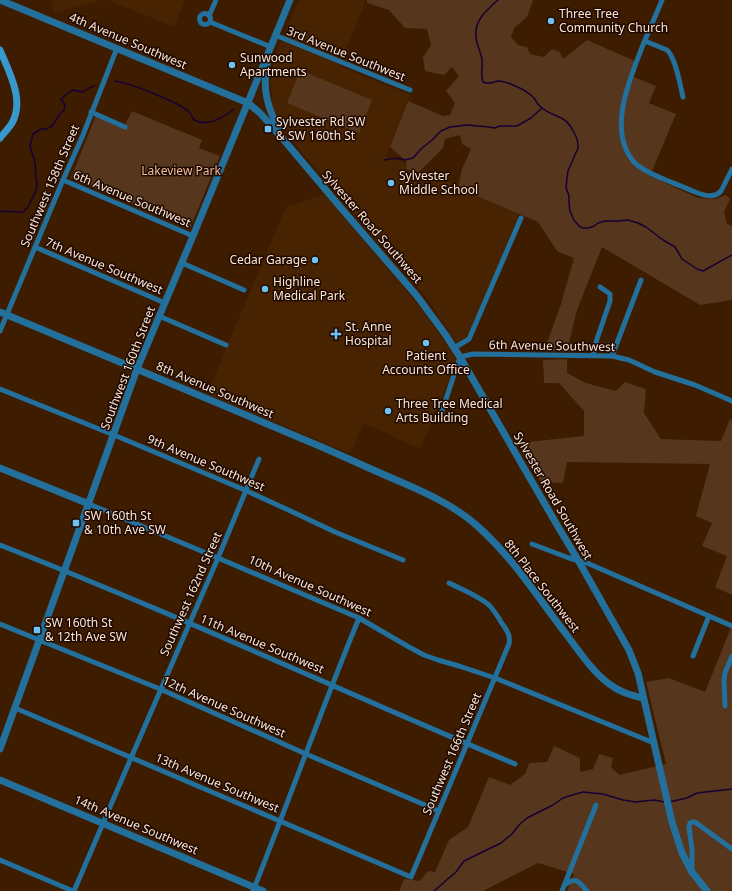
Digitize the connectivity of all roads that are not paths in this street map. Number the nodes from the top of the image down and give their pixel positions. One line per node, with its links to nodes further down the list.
1 (0, 0): 7 (street, 4th Avenue Southwest)
2 (216, 0): 8 (street)
3 (290, 0): 5 (street, Southwest 160th Street)
4 (662, 0): 6 (street)
5 (275, 36): 8 (street, Southwest 160th Street); 10 (street, 3rd Avenue Southwest)
6 (645, 41): 11 (street); 18 (street)
7 (117, 48): 12 (street, 4th Avenue Southwest); 13 (street, Southwest 158th Street)
8 (270, 48): 12 (street, Southwest 160th Street); 16 (street)
9 (0, 50): 15 (main road)
10 (410, 90)
11 (683, 97)
12 (248, 103): 16 (street, Sylvester Road Southwest); 21 (street, Southwest 160th Street)
13 (91, 112): 14 (street); 19 (street, Southwest 158th Street)
14 (125, 127)
15 (0, 138)
16 (283, 139): 32 (street, Sylvester Road Southwest)
17 (732, 170): 18 (street)
18 (731, 176)
19 (63, 180): 21 (street, 6th Avenue Southwest); 22 (street, Southwest 158th Street)
20 (521, 218): 32 (street)
21 (193, 236): 23 (street, Southwest 160th Street)
22 (35, 247): 27 (street, 7th Avenue Southwest); 28 (street, Southwest 158th Street)
23 (182, 263): 26 (street); 27 (street, Southwest 160th Street)
24 (641, 280): 34 (street)
25 (600, 287): 33 (street)
26 (244, 290)
27 (165, 303): 29 (street, Southwest 160th Street)
28 (3, 314): 30 (street, Southwest 158th Street); 36 (street, 8th Avenue Southwest)
29 (159, 316): 31 (street); 36 (street, Southwest 160th Street)
30 (0, 331)
31 (226, 345)
32 (454, 348): 35 (street, Sylvester Road Southwest)
33 (593, 355): 34 (street, 6th Avenue Southwest); 35 (street, 6th Avenue Southwest)
34 (612, 356): 38 (street, 6th Avenue Southwest)
35 (460, 357): 39 (street); 50 (street, Sylvester Road Southwest)
36 (137, 369): 40 (street, Southwest 160th Street); 43 (street, 8th Avenue Southwest)
37 (0, 389): 40 (street, 9th Avenue Southwest)
38 (732, 401)
39 (441, 414)
40 (114, 435): 44 (street, 9th Avenue Southwest); 45 (street, Southwest 160th Street)
41 (259, 460): 44 (street, Southwest 162nd Street)
42 (0, 468): 45 (street, 10th Avenue Southwest)
43 (420, 490): 64 (street, 8th Place Southwest)
44 (247, 491): 48 (street, Southwest 162nd Street); 49 (street, 9th Avenue Southwest)
45 (89, 504): 48 (street, 10th Avenue Southwest); 51 (street, Southwest 160th Street)
46 (532, 544): 50 (street)
47 (0, 545): 51 (street, 11th Avenue Southwest)
48 (218, 558): 54 (street, 10th Avenue Southwest); 55 (street, Southwest 162nd Street)
49 (403, 560)
50 (578, 560): 53 (street); 64 (street, Sylvester Road Southwest)
51 (64, 570): 55 (street, 11th Avenue Southwest); 58 (street, Southwest 160th Street)
52 (449, 582): 61 (street, Southwest 166th Street)
53 (709, 616): 57 (street); 59 (street)
54 (358, 618): 61 (street, 10th Avenue Southwest); 62 (street)
55 (189, 623): 62 (street, 11th Avenue Southwest); 63 (street, Southwest 162nd Street)
56 (0, 624): 58 (street, 12th Avenue Southwest)
57 (732, 626)
58 (40, 639): 63 (street, 12th Avenue Southwest); 66 (street, Southwest 160th Street)
59 (693, 656)
60 (732, 656): 65 (street)
61 (495, 678): 67 (street, 10th Avenue Southwest); 68 (street, Southwest 166th Street)
62 (331, 684): 68 (street, 11th Avenue Southwest); 70 (street)
63 (160, 689): 70 (street, 12th Avenue Southwest); 71 (street, Southwest 162nd Street)
64 (644, 698): 67 (street, Sylvester Road Southwest)
65 (725, 706)
66 (15, 708): 69 (street, Southwest 160th Street); 71 (street, 13th Avenue Southwest)
67 (654, 743): 80 (street, Sylvester Road Southwest)
68 (468, 744): 72 (street, 11th Avenue Southwest); 75 (street, Southwest 166th Street)
69 (0, 749)
70 (306, 754): 75 (street, 12th Avenue Southwest); 76 (street)
71 (131, 758): 76 (street, 13th Avenue Southwest); 77 (street, Southwest 162nd Street)
72 (515, 764)
73 (0, 780): 77 (street, 14th Avenue Southwest)
74 (596, 805): 82 (street)
75 (439, 811): 81 (street, Southwest 166th Street)
76 (280, 821): 81 (street, 13th Avenue Southwest); 83 (street)
77 (103, 823): 83 (street, 14th Avenue Southwest); 84 (street, Southwest 162nd Street)
78 (732, 848): 80 (street)
79 (0, 860): 84 (street)
80 (692, 872): 88 (street, Sylvester Road Southwest)
81 (411, 877)
82 (565, 884): 86 (street); 87 (street)
83 (254, 889): 85 (street, 14th Avenue Southwest)
84 (74, 891)
85 (263, 891)
86 (562, 891)
87 (587, 891)
88 (707, 891)

